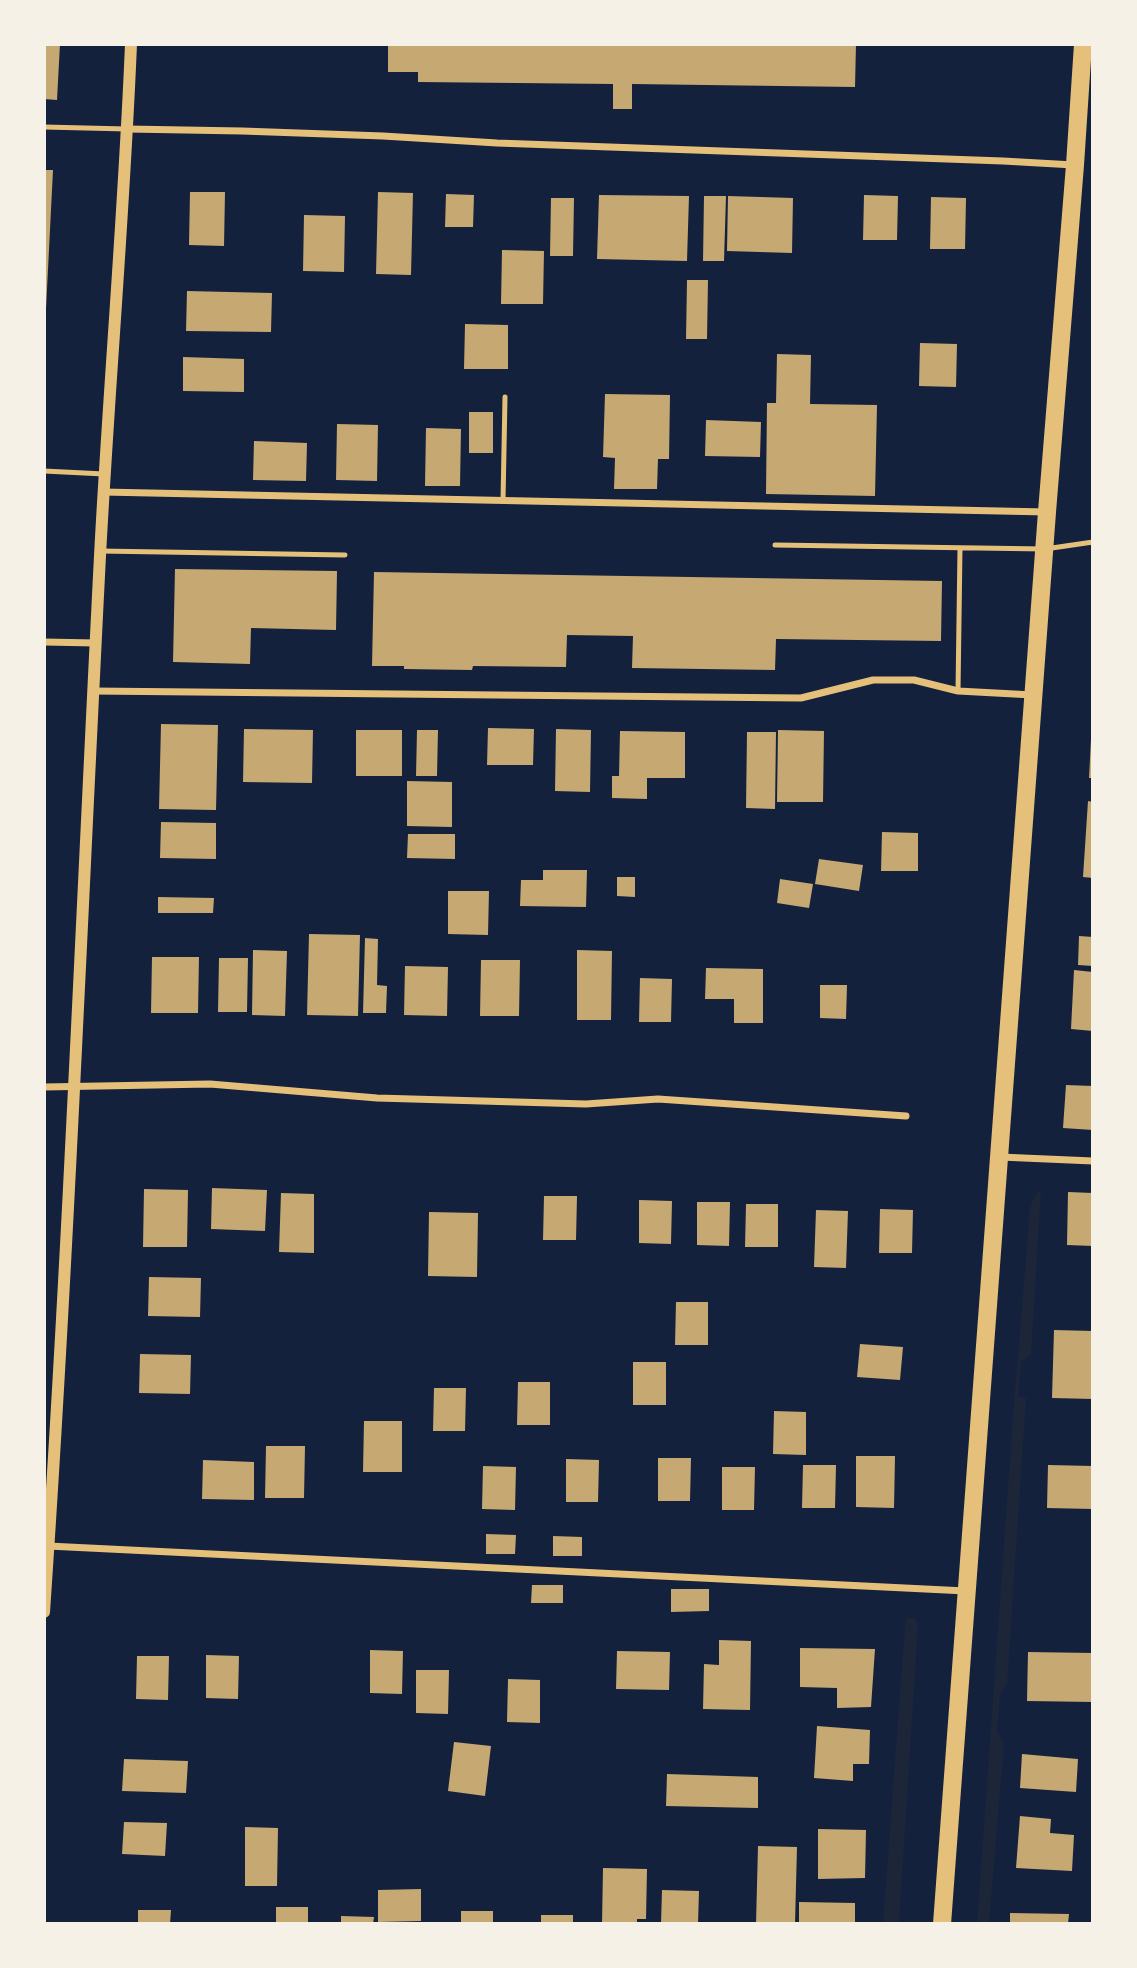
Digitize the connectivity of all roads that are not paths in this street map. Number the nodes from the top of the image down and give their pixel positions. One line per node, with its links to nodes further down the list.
1 (131, 44): 4 (street)
2 (1083, 44): 5 (main road)
3 (44, 127): 4 (lane)
4 (127, 129): 5 (street); 8 (street)
5 (1075, 165): 11 (main road)
6 (505, 397): 10 (lane)
7 (44, 471): 8 (lane)
8 (104, 474): 9 (street)
9 (103, 492): 10 (street); 16 (street)
10 (503, 501): 11 (street)
11 (1047, 512): 15 (main road)
12 (1093, 542): 15 (lane)
13 (775, 545): 14 (lane)
14 (960, 548): 15 (lane); 21 (lane)
15 (1045, 549): 22 (main road)
16 (100, 551): 17 (lane); 19 (street)
17 (345, 555)
18 (44, 642): 19 (street)
19 (96, 643): 20 (street)
20 (93, 691): 21 (street); 24 (street)
21 (958, 691): 22 (street)
22 (1034, 695): 26 (main road)
23 (44, 1087): 24 (street)
24 (73, 1087): 25 (street); 28 (street)
25 (906, 1116)
26 (999, 1157): 27 (street); 30 (main road)
27 (1093, 1161)
28 (48, 1546): 29 (street); 30 (street)
29 (45, 1582): 31 (street)
30 (967, 1591): 32 (main road)
31 (44, 1612)
32 (942, 1924)

